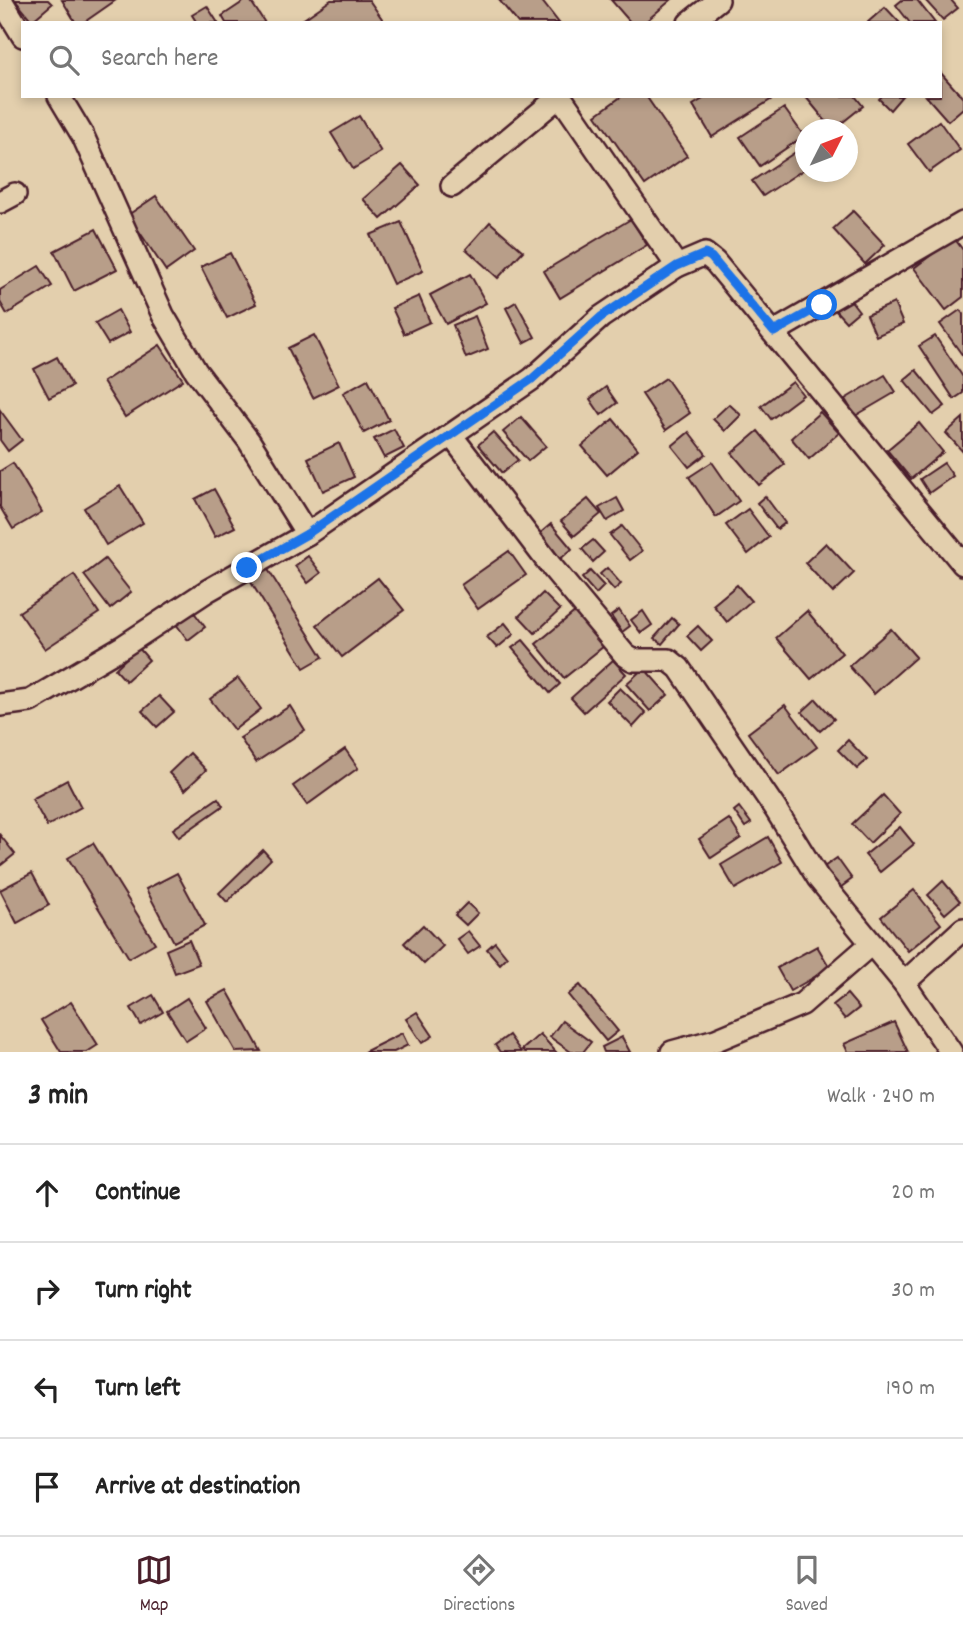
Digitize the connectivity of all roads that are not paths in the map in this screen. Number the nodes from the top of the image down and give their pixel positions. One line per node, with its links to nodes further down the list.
1 (1, 0): 4 (street)
2 (718, 0): 3 (street)
3 (692, 21)
4 (21, 33)
5 (60, 98): 13 (street)
6 (558, 98): 8 (street)
7 (561, 98): 10 (street)
8 (452, 186)
9 (963, 223): 11 (street)
10 (677, 266): 11 (street); 12 (street)
11 (774, 332): 14 (street)
12 (451, 435): 13 (street); 17 (street)
13 (307, 534): 15 (street)
14 (963, 564)
15 (0, 705)
16 (963, 929): 18 (street)
17 (871, 944): 18 (street); 19 (street)
18 (904, 983): 20 (street)
19 (672, 1052)
20 (951, 1052)

